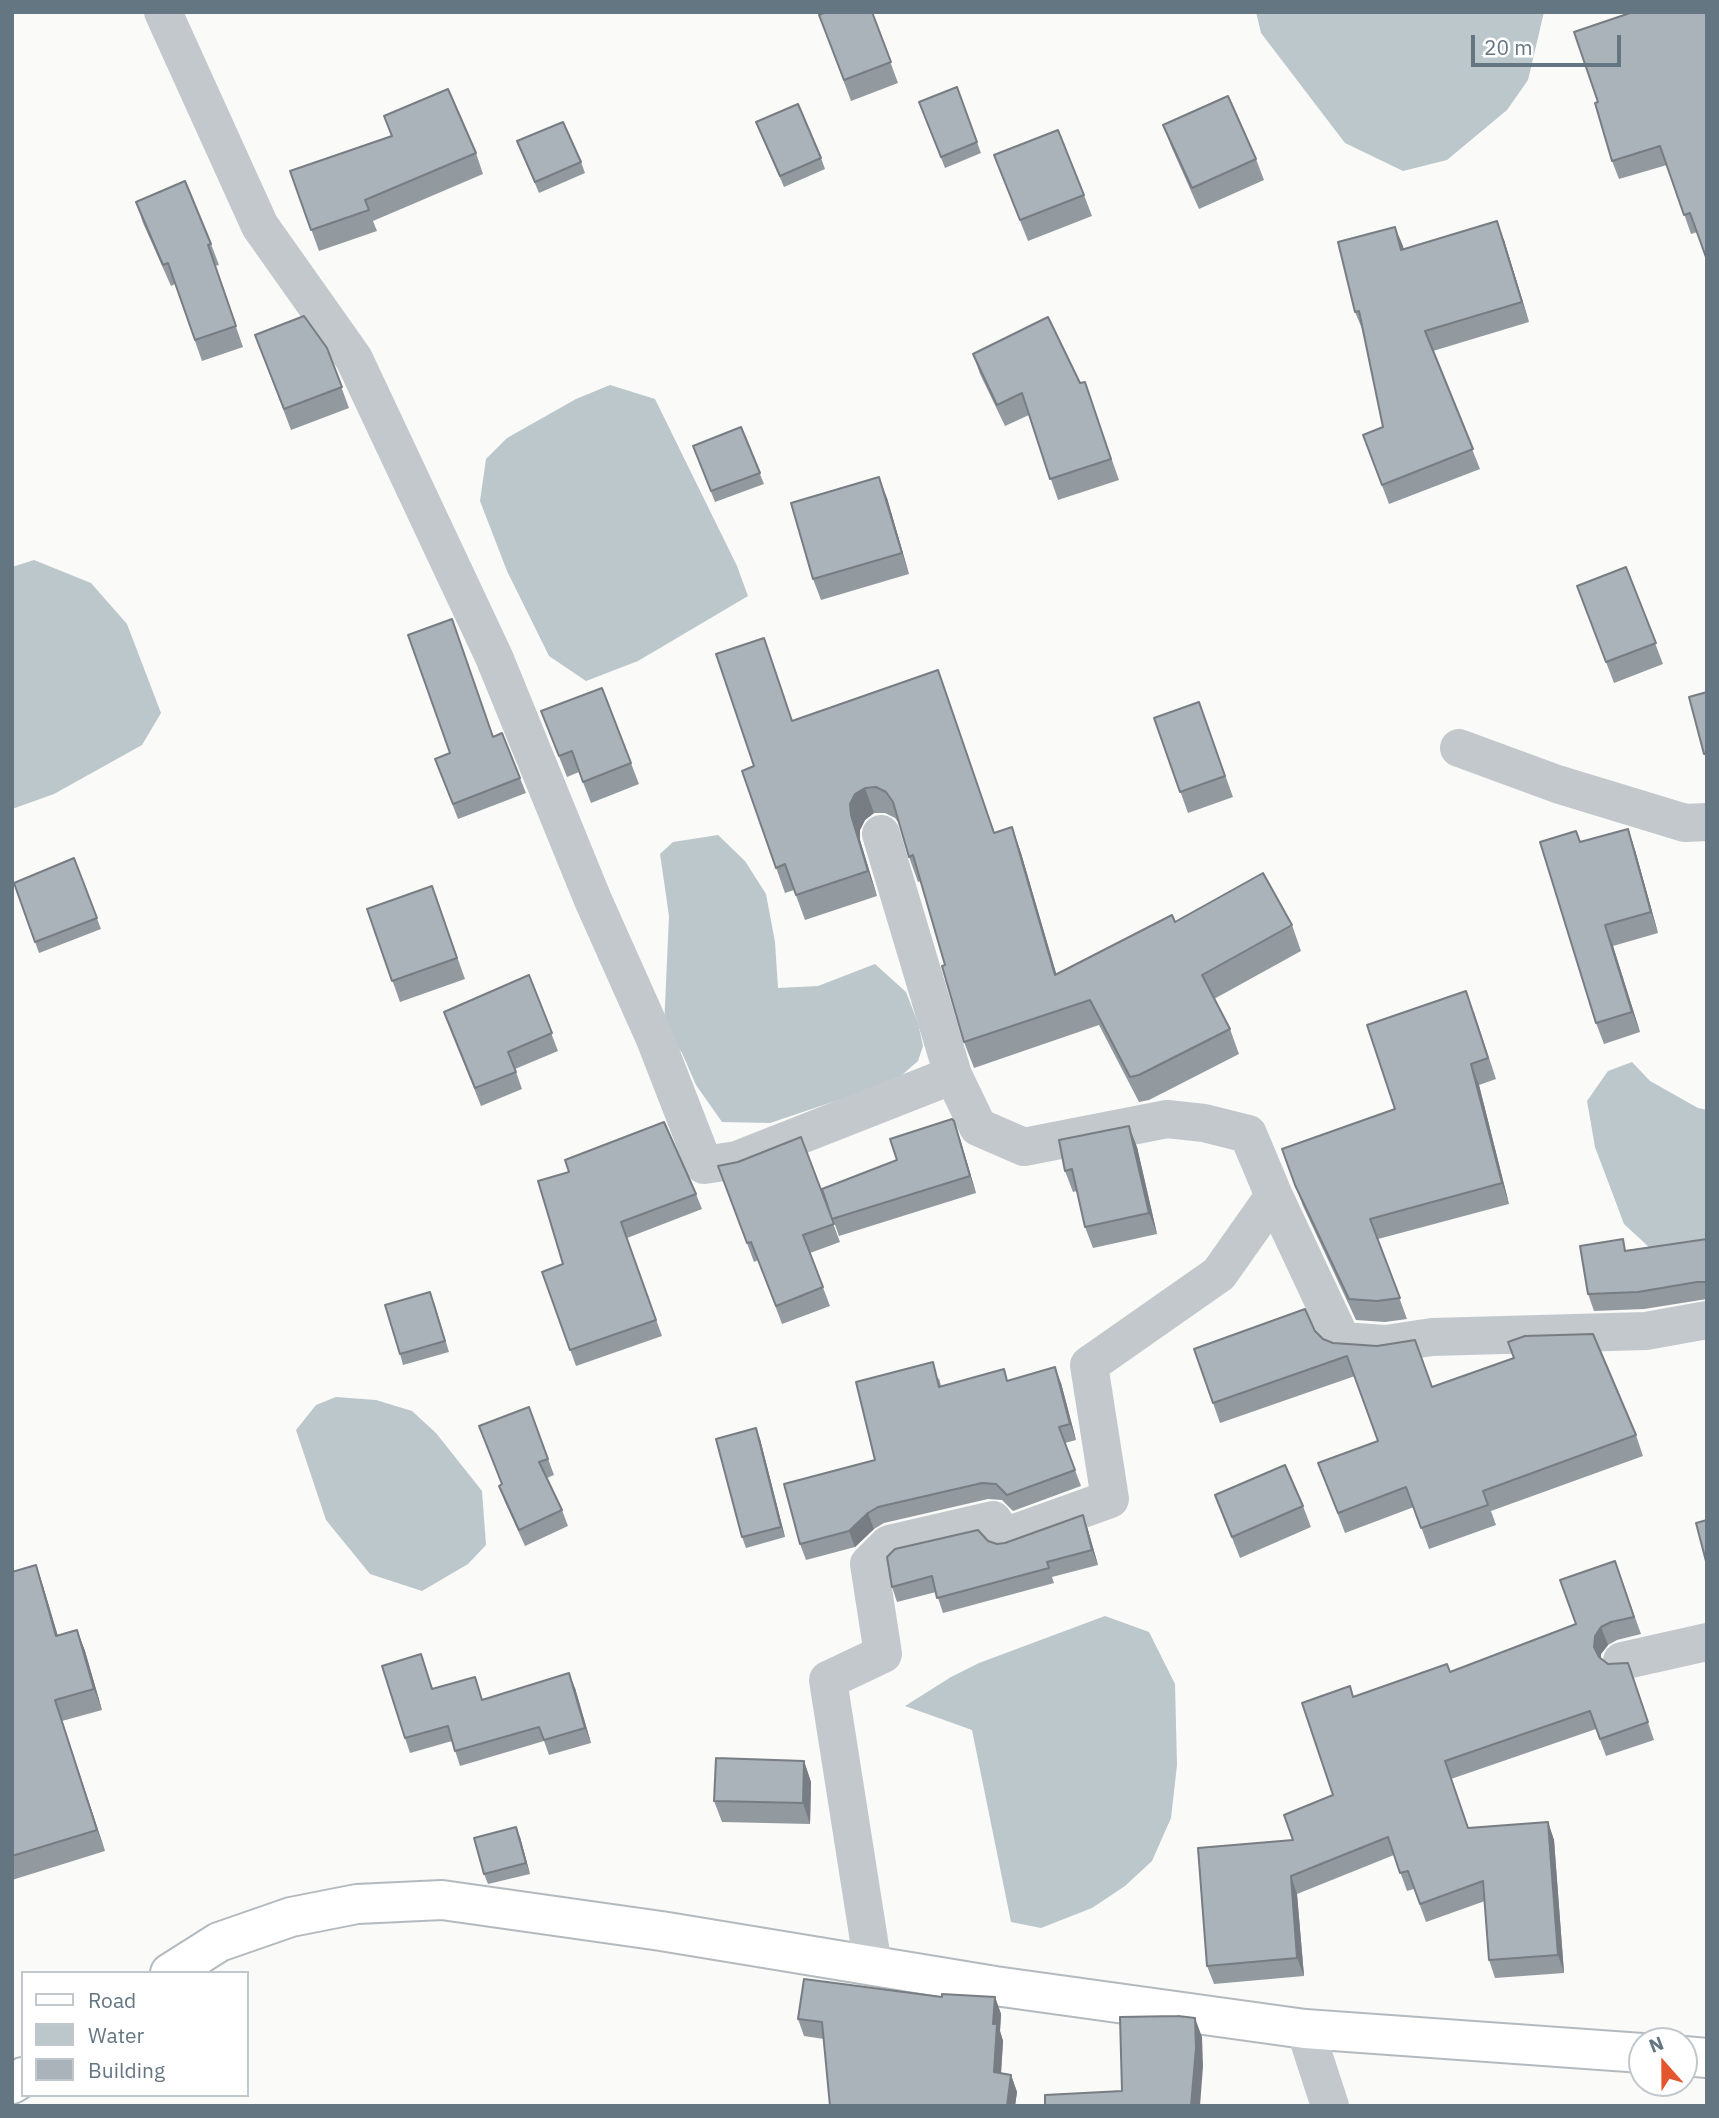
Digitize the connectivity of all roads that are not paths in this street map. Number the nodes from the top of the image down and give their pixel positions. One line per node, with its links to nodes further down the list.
1 (163, 12): 5 (street)
2 (1459, 748): 3 (street)
3 (1707, 822)
4 (881, 834): 5 (street)
5 (953, 1074): 6 (street)
6 (1274, 1196): 7 (street); 10 (street)
7 (1707, 1320)
8 (1707, 1642): 9 (street)
9 (1622, 1661)
10 (873, 1966): 11 (street); 12 (street)
11 (173, 1971)
12 (1305, 2029): 13 (street); 14 (street)
13 (1628, 2052)
14 (1330, 2106)

